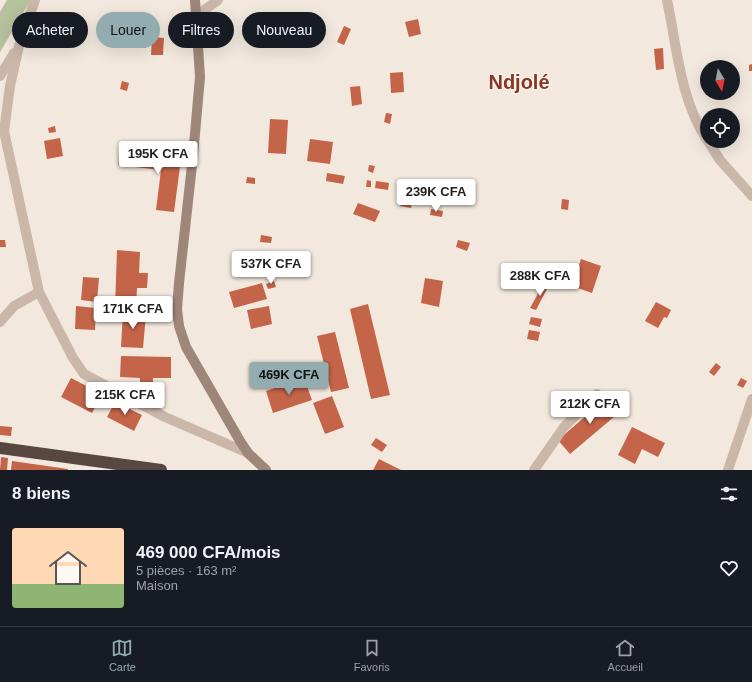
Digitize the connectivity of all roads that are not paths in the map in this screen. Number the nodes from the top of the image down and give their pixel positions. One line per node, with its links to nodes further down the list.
1 (35, 0): 5 (street)
2 (195, 0): 6 (street)
3 (218, 0): 7 (street)
4 (667, 0): 12 (street)
5 (31, 12)
6 (196, 12)
7 (202, 12)
8 (18, 48): 11 (street)
9 (19, 48): 15 (street)
10 (198, 48): 20 (street)
11 (0, 76)
12 (700, 127)
13 (712, 148): 14 (street)
14 (752, 196)
15 (40, 292): 16 (street); 20 (street)
16 (0, 322)
17 (597, 394): 23 (street)
18 (752, 399): 24 (street)
19 (0, 448): 21 (highway)
20 (248, 453): 22 (street)
21 (161, 470)
22 (266, 470)
23 (534, 470)
24 (728, 470)

